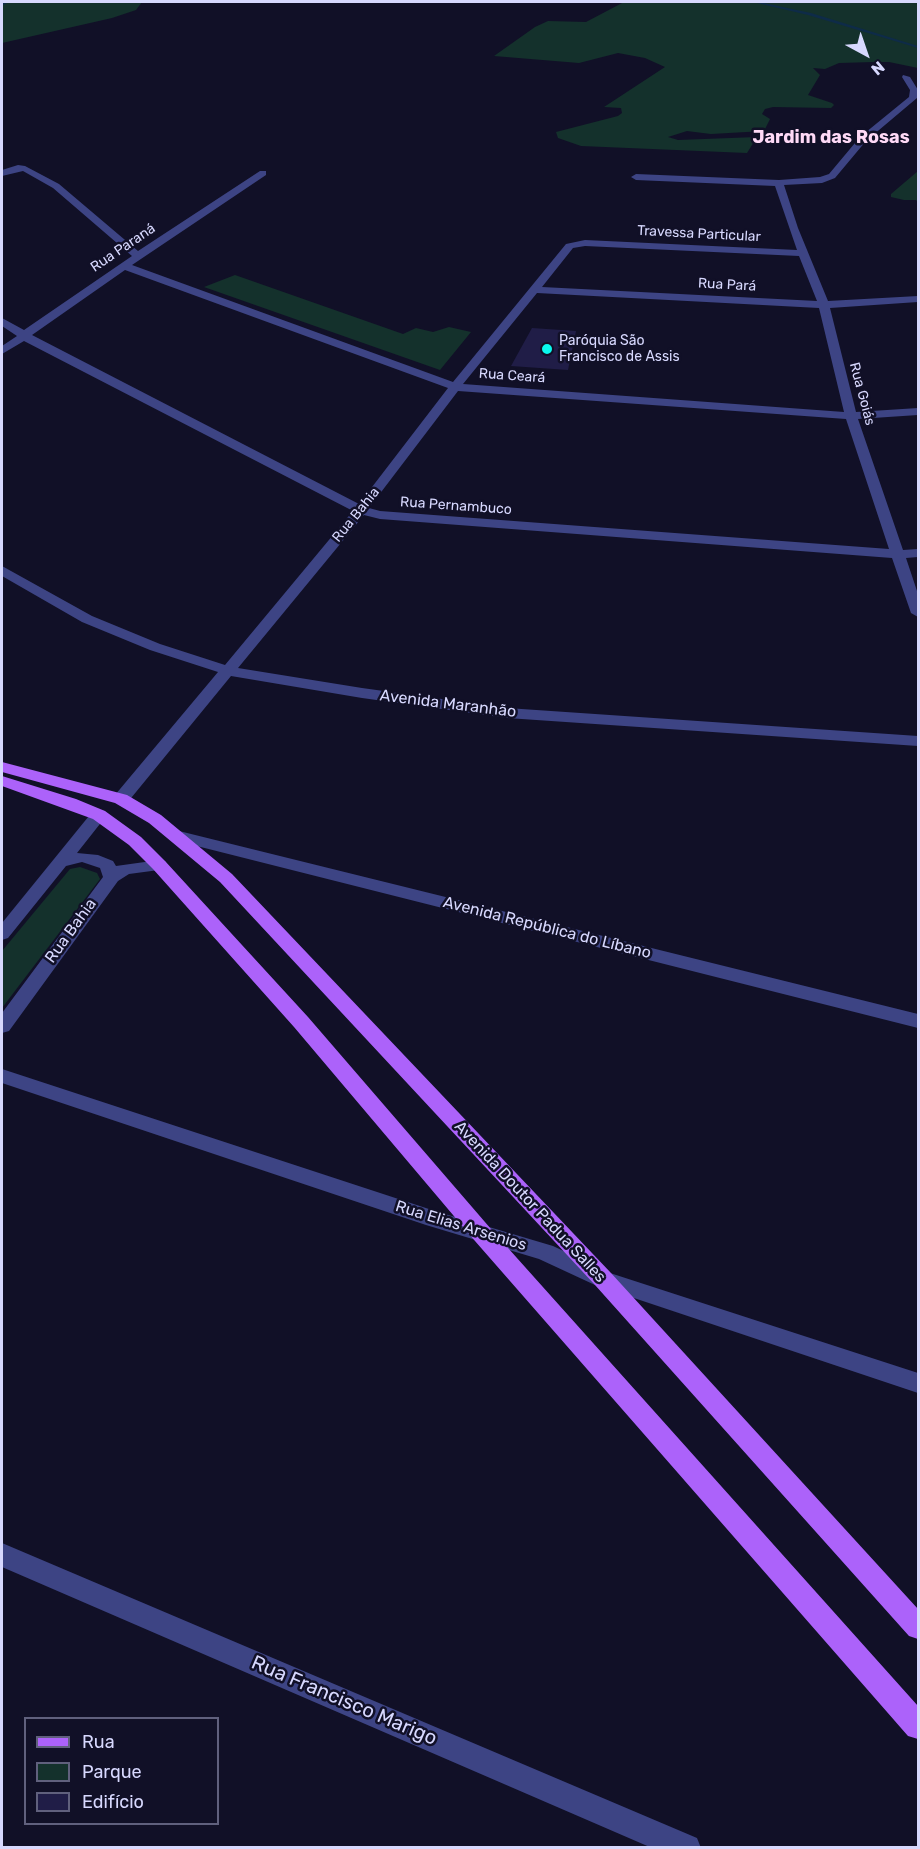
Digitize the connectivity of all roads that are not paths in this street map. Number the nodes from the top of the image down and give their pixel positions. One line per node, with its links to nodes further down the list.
1 (906, 77): 5 (street)
2 (2, 173): 8 (street)
3 (263, 173): 8 (street, Rua Paraná)
4 (636, 177): 5 (street)
5 (779, 183): 7 (street, Rua Goiás)
6 (596, 243): 7 (street, Travessa Particular); 10 (street, Rua Bahia)
7 (802, 253): 12 (street, Rua Goiás)
8 (138, 256): 9 (street, Rua Paraná)
9 (124, 266): 14 (street, Rua Paraná); 16 (street, Rua Ceará)
10 (534, 290): 12 (street, Rua Pará); 16 (street, Rua Bahia)
11 (918, 299): 12 (street, Rua Pará)
12 (824, 305): 18 (street, Rua Goiás)
13 (2, 321): 14 (street, Rua Pernambuco)
14 (23, 336): 15 (street, Rua Paraná); 19 (street, Rua Pernambuco)
15 (2, 351)
16 (456, 387): 18 (street, Rua Ceará); 19 (street, Rua Bahia)
17 (918, 411): 18 (street, Rua Ceará)
18 (851, 416): 21 (street, Rua Goiás)
19 (361, 510): 21 (street, Rua Pernambuco); 24 (street, Rua Bahia)
20 (918, 553): 21 (street, Rua Pernambuco)
21 (899, 554): 23 (street, Rua Goiás)
22 (2, 570): 24 (street, Avenida Maranhão)
23 (918, 613)
24 (229, 670): 25 (street, Avenida Maranhão); 28 (street, Rua Bahia)
25 (918, 741)
26 (2, 766): 28 (main road, Avenida Doutor Padua Salles)
27 (2, 781): 29 (main road)
28 (121, 799): 30 (main road, Avenida Doutor Padua Salles)
29 (99, 815): 31 (street); 32 (main road)
30 (176, 835): 35 (street, Avenida República do Líbano); 39 (main road, Avenida Doutor Padua Salles)
31 (62, 862): 33 (street); 34 (street)
32 (159, 865): 33 (street); 38 (main road)
33 (112, 877): 36 (street, Rua Bahia)
34 (2, 934)
35 (918, 1021)
36 (2, 1026)
37 (2, 1076): 38 (street, Rua Elias Arsenios)
38 (483, 1235): 39 (street, Rua Elias Arsenios); 43 (main road)
39 (603, 1279): 40 (street, Rua Elias Arsenios); 42 (main road, Avenida Doutor Padua Salles)
40 (918, 1383)
41 (2, 1555): 44 (street, Rua Francisco Marigo)
42 (918, 1627)
43 (918, 1726)
44 (687, 1848)

